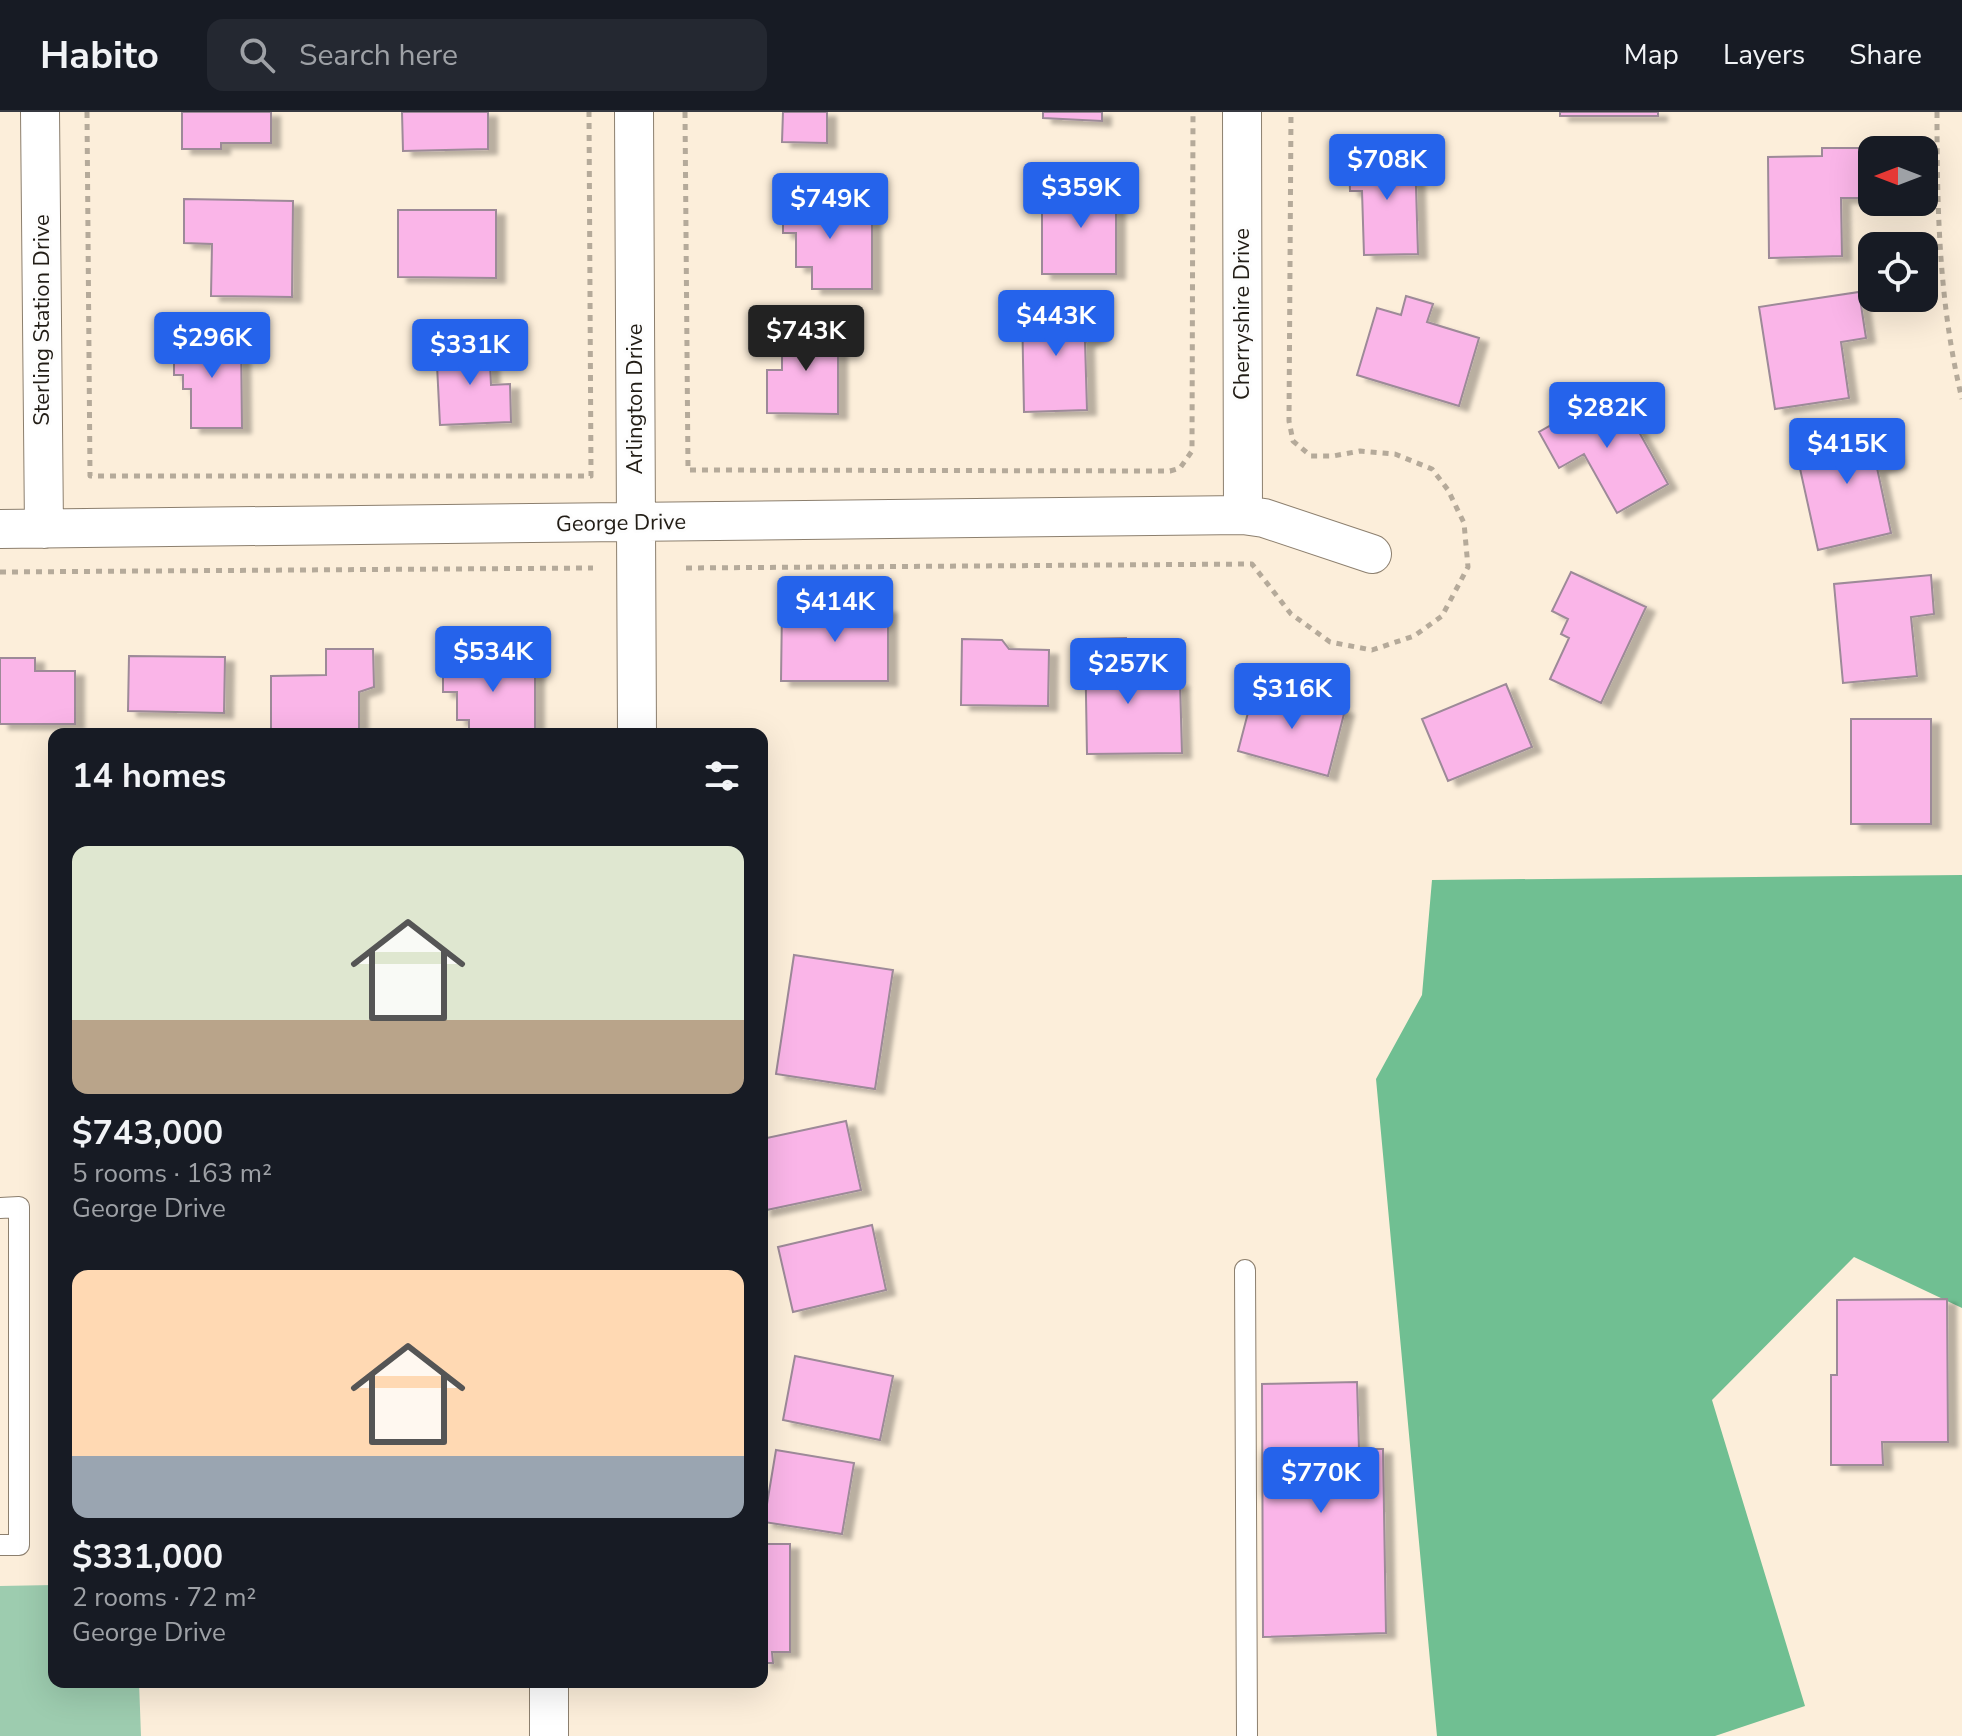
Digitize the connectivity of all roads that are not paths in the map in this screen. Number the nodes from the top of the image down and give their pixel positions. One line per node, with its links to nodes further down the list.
1 (40, 112): 7 (street, Sterling Station Drive)
2 (634, 112): 5 (street, Arlington Drive)
3 (1242, 112): 4 (street, Cherryshire Drive)
4 (1243, 515): 5 (street, George Drive); 8 (street, George Drive)
5 (636, 523): 7 (street, George Drive); 9 (street, Arlington Drive)
6 (0, 529): 7 (street, George Drive)
7 (44, 529)
8 (1372, 554)
9 (637, 728)
10 (0, 1208): 12 (lane)
11 (1245, 1270): 15 (lane)
12 (0, 1545)
13 (549, 1688): 14 (street)
14 (549, 1736)
15 (1247, 1736)

